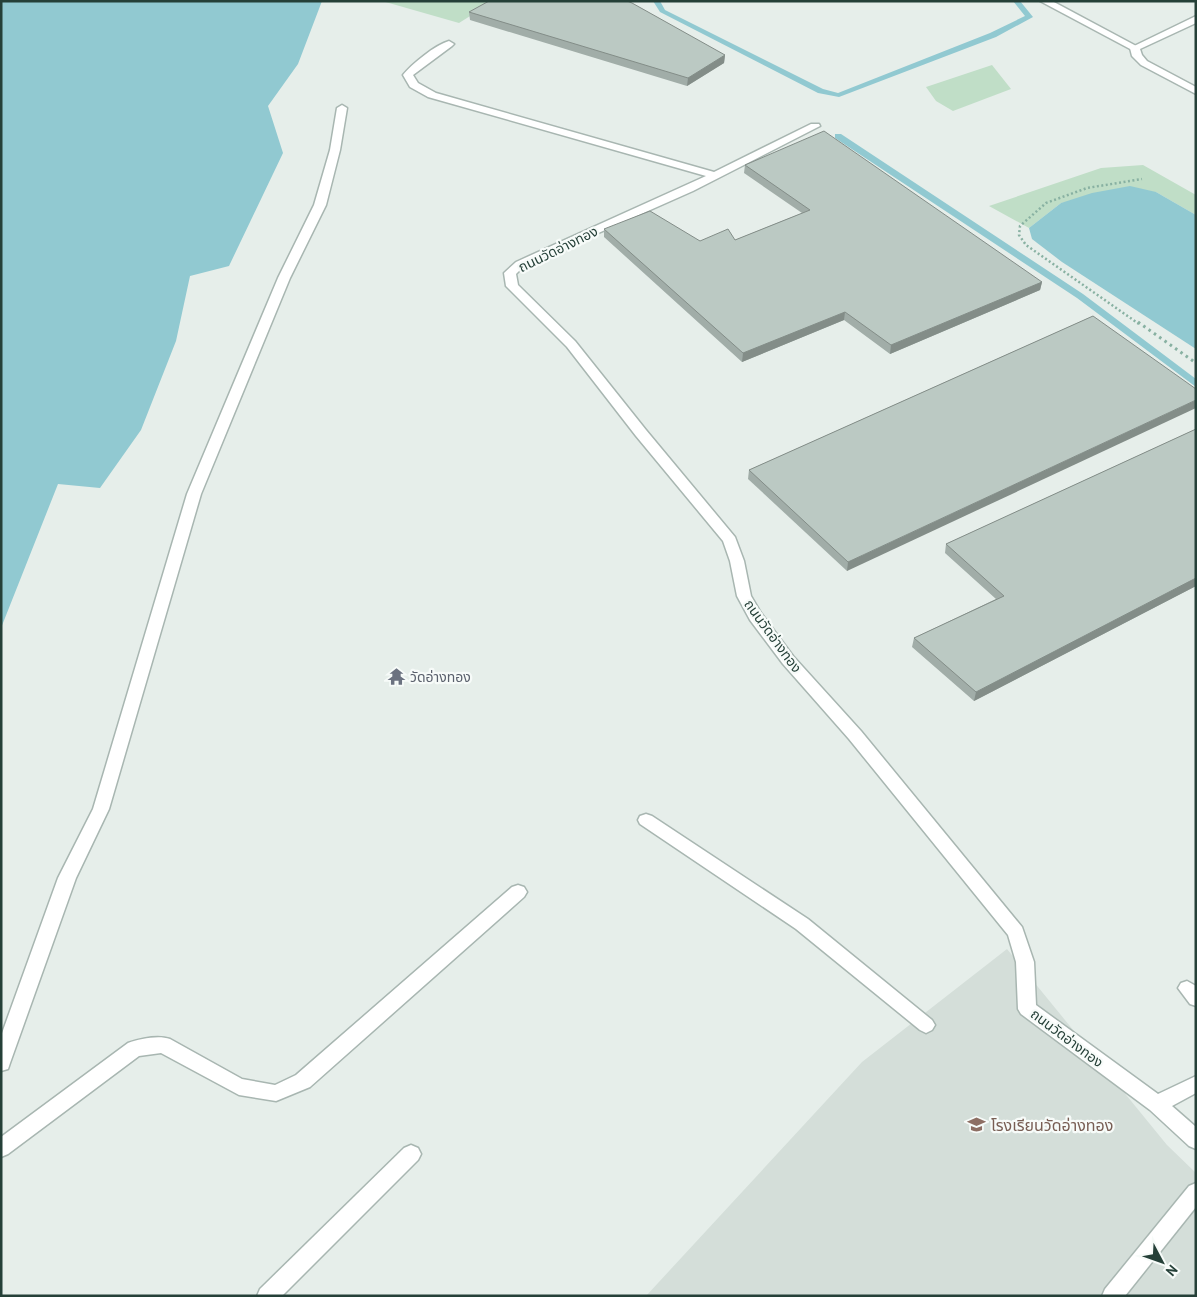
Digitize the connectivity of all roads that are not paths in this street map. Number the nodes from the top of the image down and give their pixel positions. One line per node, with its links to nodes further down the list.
1 (1044, 1): 4 (street)
2 (1196, 19): 4 (street)
3 (450, 44): 8 (street)
4 (1135, 48): 5 (street)
5 (1196, 91)
6 (342, 108): 12 (street)
7 (815, 126): 8 (street, ถนนวัดอ่างทอง)
8 (716, 176): 14 (street, ถนนวัดอ่างทอง)
9 (646, 820): 11 (street)
10 (518, 892): 16 (street)
11 (926, 1025)
12 (1, 1063)
13 (1196, 1084): 14 (street)
14 (1157, 1104): 15 (street, ถนนวัดอ่างทอง)
15 (1196, 1140)
16 (1, 1148)
17 (412, 1154): 19 (street)
18 (1196, 1192): 20 (street)
19 (268, 1296)
20 (1112, 1296)

